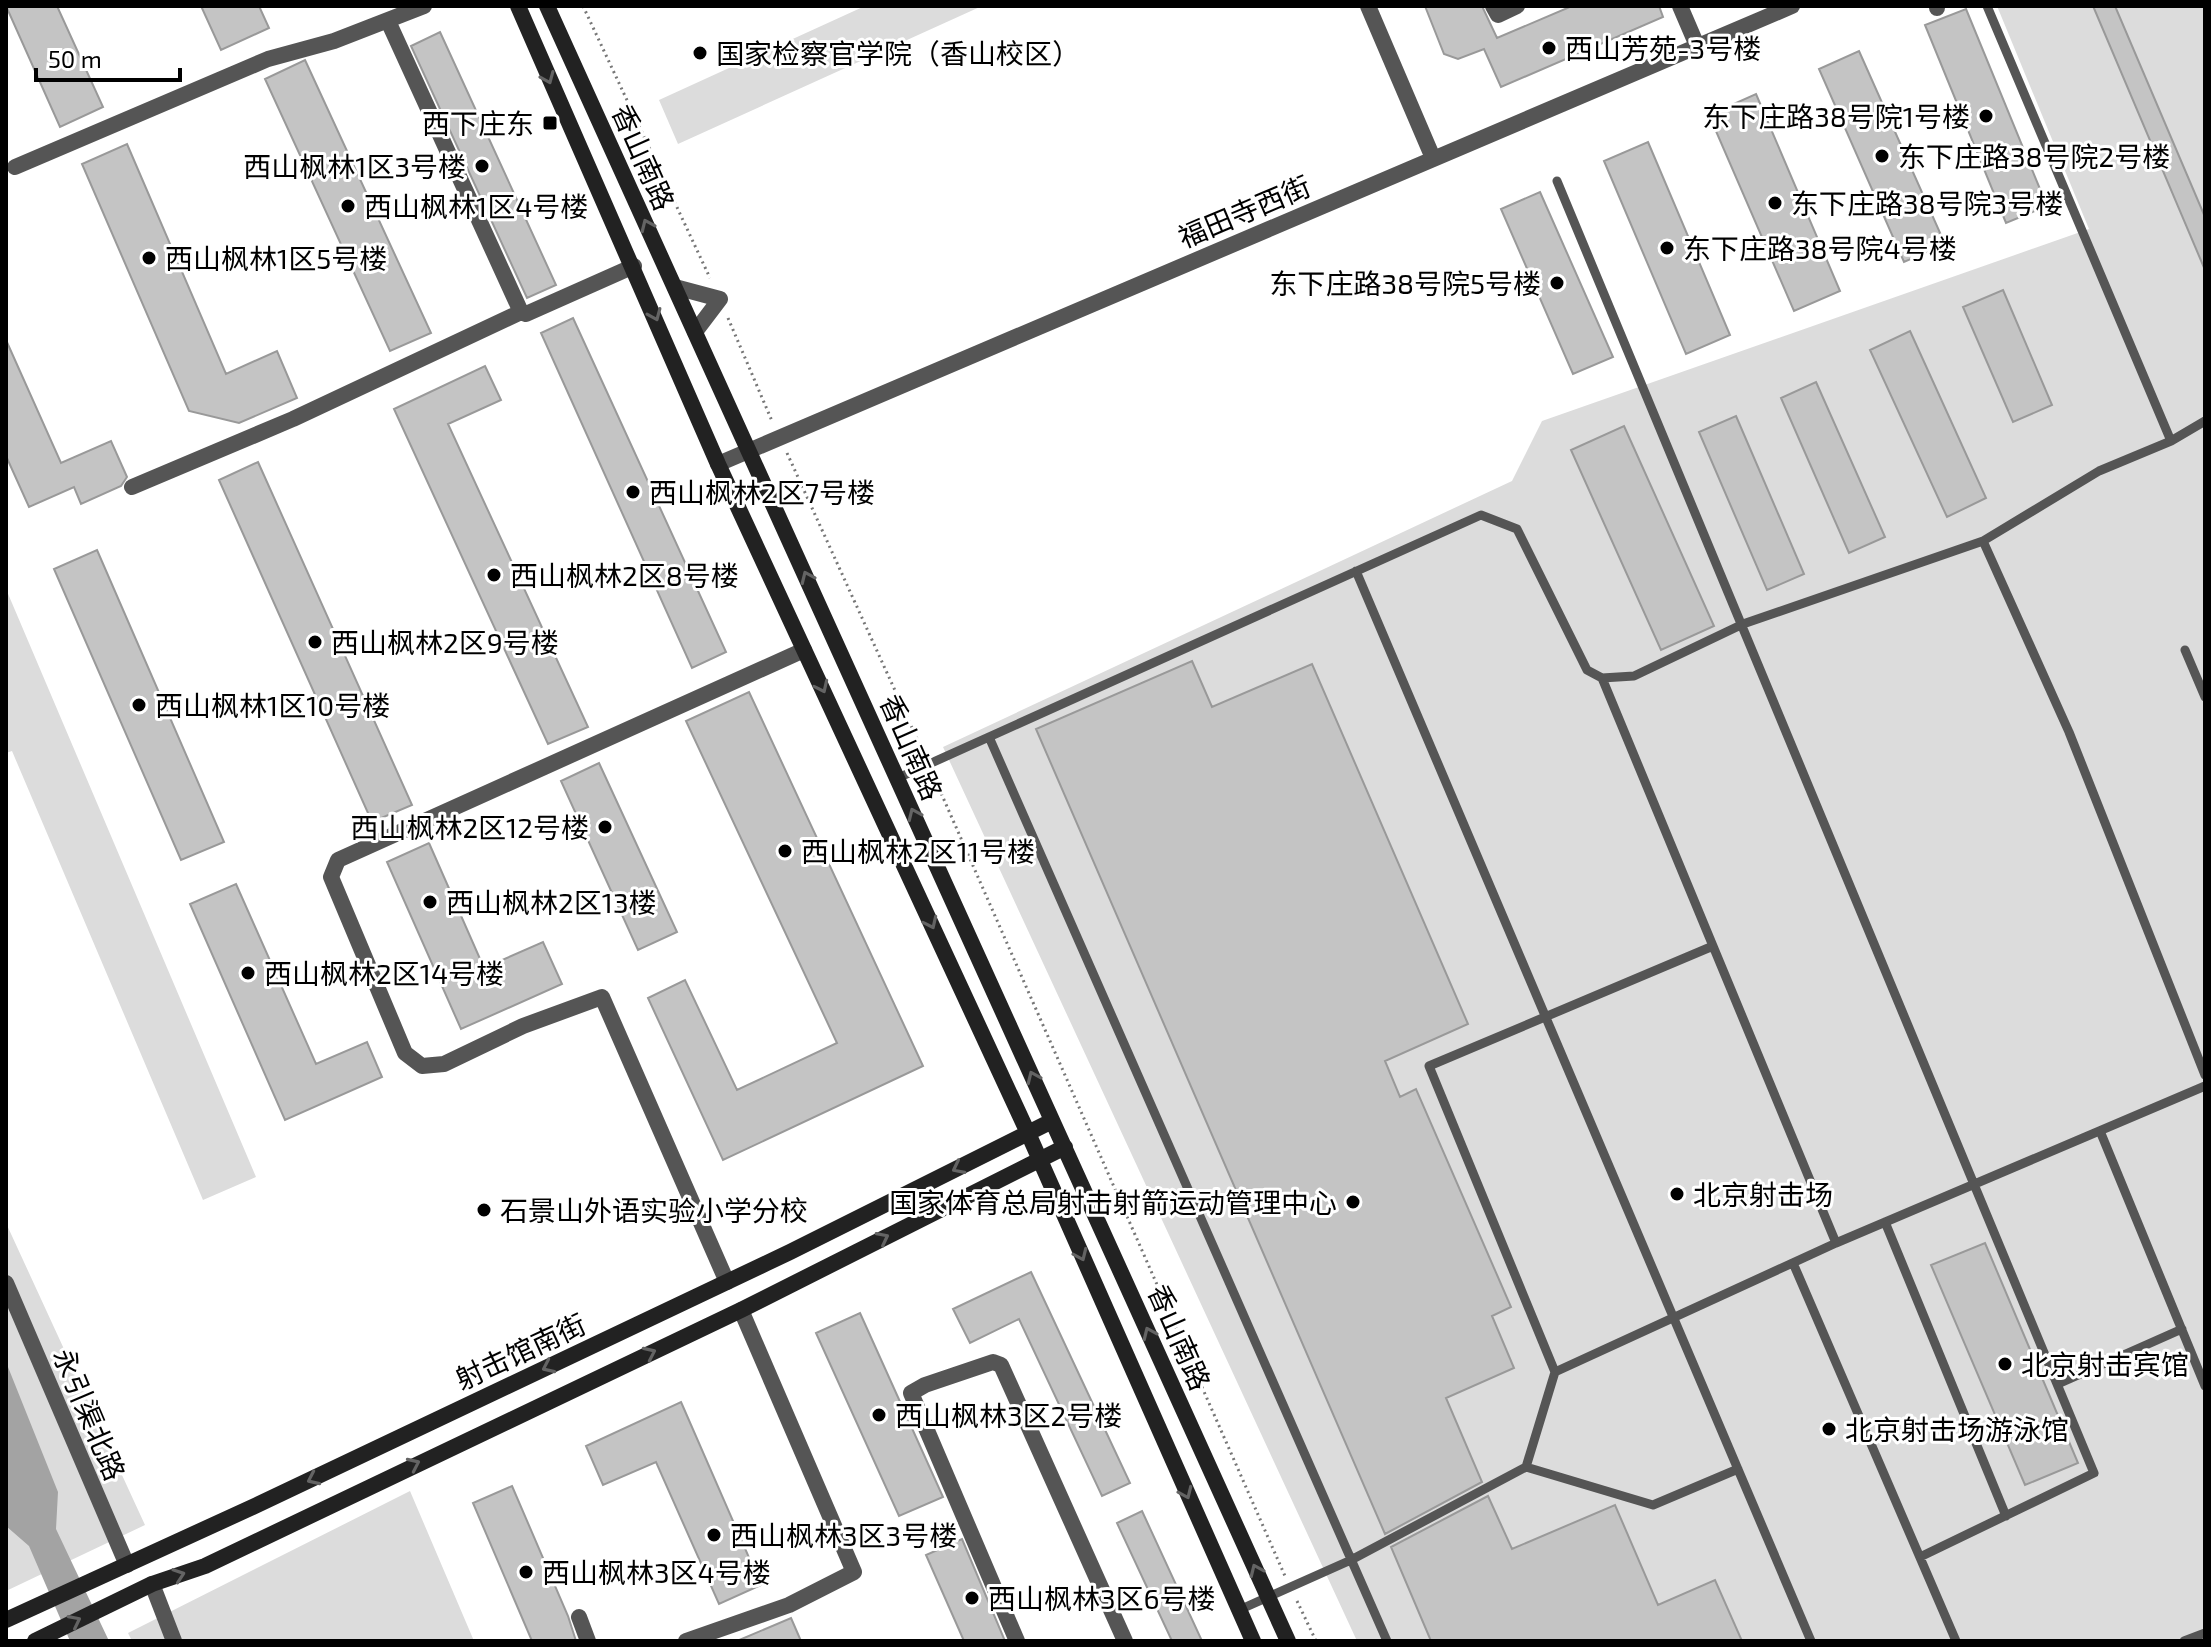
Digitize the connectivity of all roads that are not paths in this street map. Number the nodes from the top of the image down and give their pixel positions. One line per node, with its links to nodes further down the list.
1 (424, 6): 10 (street)
2 (518, 6): 15 (main road, 香山南路, one-way to 15)
3 (547, 6): 16 (main road, 香山南路, one-way to 3)
4 (1368, 6): 12 (street)
5 (1493, 6): 6 (street)
6 (1517, 6)
7 (1680, 6): 11 (street)
8 (1792, 6): 11 (street, 福田寺西街)
9 (1987, 6): 20 (lane)
10 (388, 21): 13 (street); 17 (street)
11 (1698, 48): 12 (street, 福田寺西街)
12 (1433, 158): 21 (street, 福田寺西街)
13 (15, 167)
14 (1557, 181): 26 (lane)
15 (634, 266): 17 (street); 22 (main road, 香山南路, one-way to 22)
16 (675, 287): 18 (main road, 香山南路); 18 (street)
17 (521, 312): 23 (street)
18 (695, 332): 21 (main road, 香山南路)
19 (2205, 421): 20 (lane)
20 (2171, 441): 24 (lane)
21 (748, 449): 22 (street, 福田寺西街); 32 (main road, 香山南路, one-way to 21)
22 (718, 464): 27 (main road, 香山南路)
23 (132, 487)
24 (1983, 541): 26 (lane); 35 (lane)
25 (1356, 571): 29 (lane); 31 (lane); 34 (lane)
26 (1743, 624): 29 (lane); 42 (lane)
27 (804, 650): 39 (main road, 香山南路, one-way to 39); 46 (street)
28 (2185, 650): 30 (lane)
29 (1602, 678): 33 (lane)
30 (2205, 697)
31 (989, 737): 32 (lane); 58 (lane)
32 (898, 778): 37 (main road, 香山南路, one-way to 32)
33 (1713, 946): 34 (lane); 44 (lane)
34 (1546, 1017): 49 (lane); 51 (lane)
35 (2205, 1075)
36 (2205, 1086): 38 (lane)
37 (1052, 1121): 39 (main road, 射击馆南街); 40 (main road, 香山南路)
38 (2100, 1131): 42 (lane); 50 (lane)
39 (1028, 1133): 41 (main road, 香山南路); 46 (main road, 射击馆南街, one-way to 46)
40 (1065, 1147): 41 (main road, 射击馆南街); 61 (main road, 香山南路, one-way to 40)
41 (1039, 1159): 48 (main road, 射击馆南街, one-way to 41); 62 (main road, 香山南路, one-way to 62)
42 (1975, 1184): 43 (lane); 52 (lane)
43 (1885, 1222): 44 (lane); 56 (lane)
44 (1836, 1243): 45 (lane)
45 (1793, 1263): 49 (lane); 57 (lane)
46 (727, 1282): 59 (main road, 射击馆南街, one-way to 59)
47 (6, 1283): 59 (street, 永引渠北路)
48 (741, 1310): 60 (main road, 射击馆南街, one-way to 48); 69 (street)
49 (1673, 1315): 51 (lane); 55 (lane)
50 (2182, 1329): 52 (lane); 53 (lane)
51 (1555, 1372): 54 (lane)
52 (2058, 1384): 56 (lane)
53 (2205, 1386)
54 (1526, 1467): 55 (lane); 58 (lane)
55 (1738, 1469): 75 (lane)
56 (2006, 1516): 57 (lane)
57 (1920, 1557): 76 (lane)
58 (1351, 1560): 61 (lane); 74 (lane)
59 (127, 1565): 64 (main road, 射击馆南街)
60 (152, 1584): 66 (main road, 射击馆南街, one-way to 60); 67 (street)
61 (1268, 1597): 62 (lane); 73 (main road, 香山南路)
62 (1239, 1610): 72 (main road, 香山南路)
63 (579, 1617): 68 (street)
64 (6, 1620)
65 (2205, 1633): 77 (lane)
66 (39, 1639)
67 (174, 1641)
68 (588, 1641)
69 (686, 1641)
70 (1017, 1641): 71 (street)
71 (1125, 1641)
72 (1253, 1641)
73 (1288, 1641)
74 (1387, 1641)
75 (1811, 1641)
76 (1956, 1641)
77 (2184, 1641)

